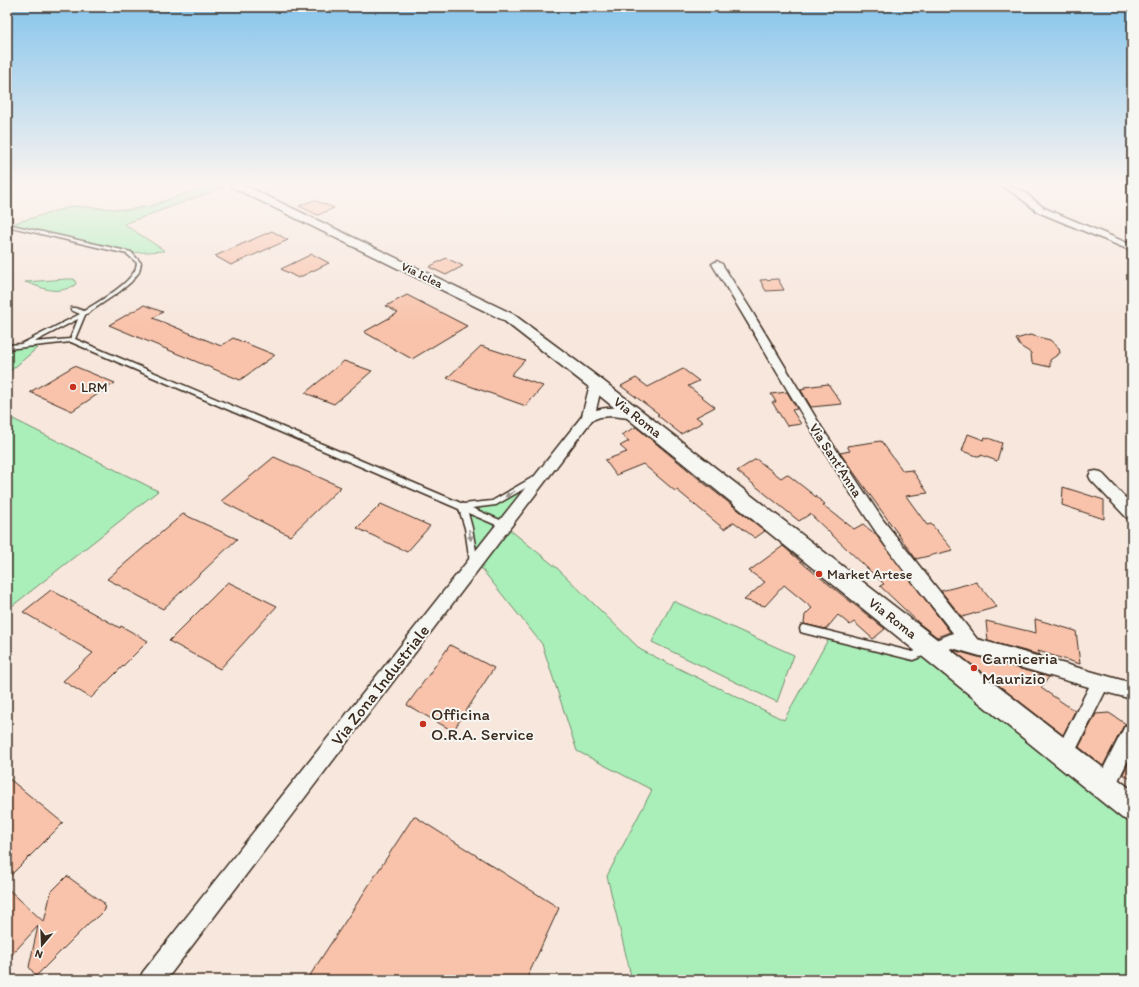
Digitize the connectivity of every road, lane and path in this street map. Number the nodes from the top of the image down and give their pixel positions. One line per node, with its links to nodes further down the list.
1 (38, 231): 7 (lane)
2 (331, 231): 11 (street, Via Iclea)
3 (1091, 231): 4 (street)
4 (1132, 248)
5 (717, 264): 20 (street, Via Sant'Anna)
6 (73, 309): 7 (lane)
7 (82, 313): 8 (lane); 9 (lane)
8 (72, 340): 9 (lane); 15 (lane)
9 (22, 345): 10 (lane)
10 (7, 347)
11 (592, 401): 12 (street, Via Roma); 12 (street); 13 (street, Via Zona Industriale)
12 (620, 407): 21 (street, Via Roma)
13 (543, 474): 15 (lane, one-way to 15); 17 (street, Via Zona Industriale)
14 (1096, 476): 16 (street)
15 (462, 507): 17 (lane); 18 (lane, one-way to 18)
16 (1132, 514)
17 (504, 525): 18 (street, Via Zona Industriale)
18 (474, 564): 28 (street, Via Zona Industriale)
19 (804, 629): 21 (lane)
20 (972, 645): 21 (street); 22 (street)
21 (932, 648): 25 (street, Via Roma)
22 (1101, 682): 23 (street); 25 (street)
23 (1132, 691)
24 (1132, 732): 26 (street)
25 (1064, 753): 26 (street, Via Roma)
26 (1105, 786): 27 (street, Via Roma)
27 (1132, 808)
28 (151, 980)

